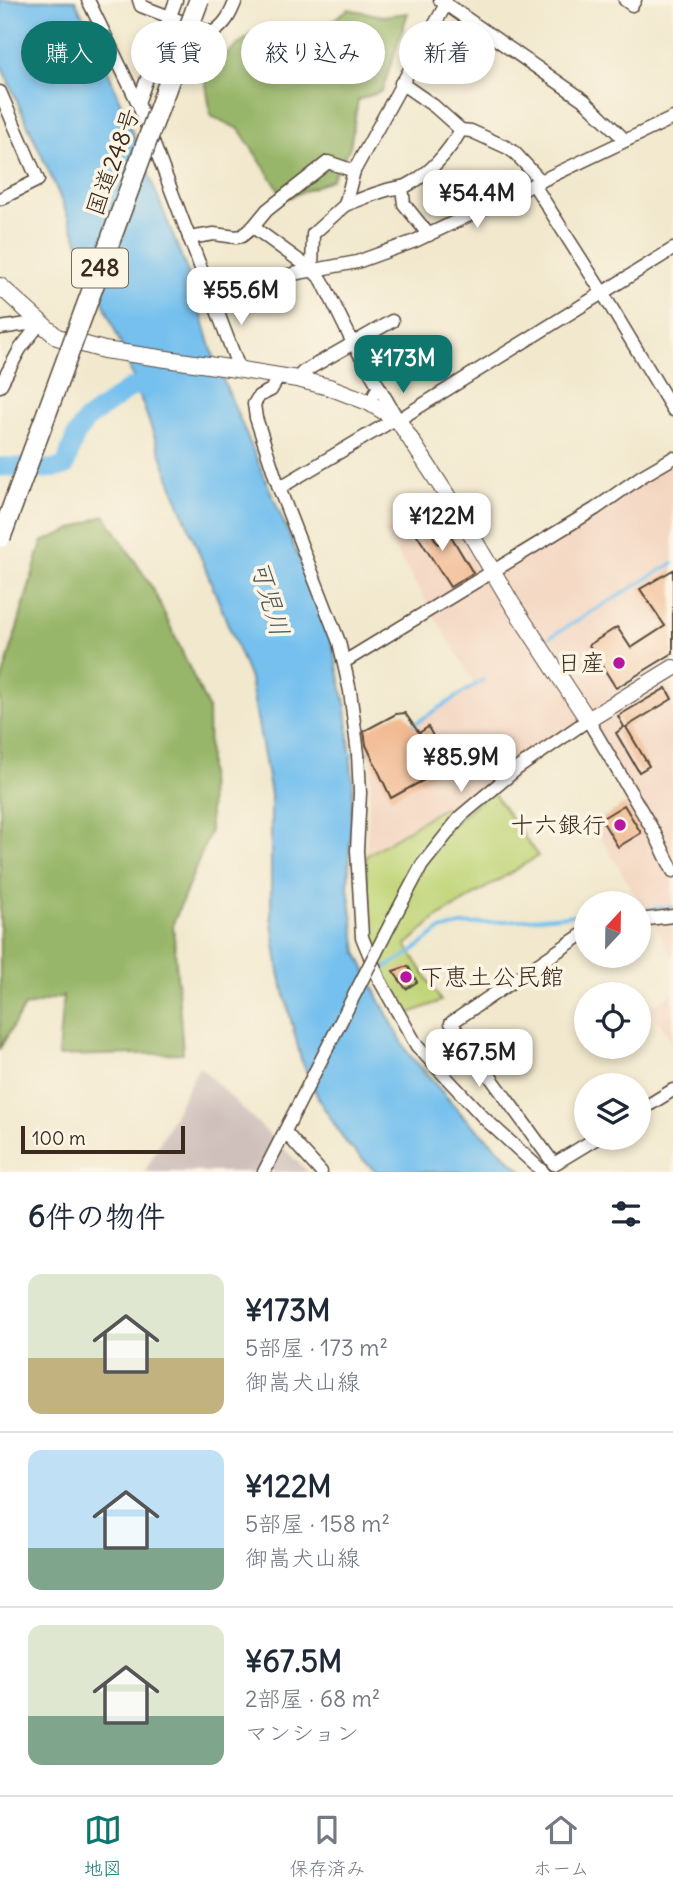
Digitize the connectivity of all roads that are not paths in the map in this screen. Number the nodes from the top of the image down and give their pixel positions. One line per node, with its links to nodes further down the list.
1 (88, 0): 14 (street)
2 (139, 0): 9 (street)
3 (176, 0): 9 (street)
4 (199, 0): 45 (highway, 国道248号 / 248, bridge)
5 (236, 0): 9 (street)
6 (625, 0): 7 (street)
7 (635, 0)
8 (444, 1): 10 (street); 17 (street)
9 (169, 18): 14 (street)
10 (434, 21)
11 (400, 84): 18 (street)
12 (402, 84): 16 (street)
13 (0, 92): 21 (street)
14 (138, 103): 25 (street)
15 (673, 118): 17 (street)
16 (461, 131): 19 (street); 20 (street)
17 (625, 140): 19 (street)
18 (355, 171): 22 (street); 23 (street)
19 (538, 183): 24 (street); 30 (street)
20 (402, 187): 22 (street); 24 (street)
21 (0, 199)
22 (345, 205): 27 (street)
23 (253, 227): 25 (street); 27 (street)
24 (429, 235): 27 (street)
25 (189, 238): 29 (street)
26 (673, 249): 30 (street)
27 (312, 271): 29 (street); 34 (street)
28 (0, 286): 32 (main road)
29 (208, 290): 35 (street)
30 (602, 292): 41 (street); 42 (street)
31 (392, 321): 34 (street)
32 (41, 322): 33 (street); 35 (main road); 38 (street)
33 (0, 328)
34 (353, 343): 37 (street); 39 (street)
35 (236, 369): 36 (main road)
36 (279, 376): 37 (main road); 44 (street)
37 (297, 379): 40 (main road)
38 (0, 386)
39 (379, 387): 40 (street); 42 (street)
40 (368, 402): 42 (main road)
41 (673, 410)
42 (397, 419): 44 (street); 46 (main road)
43 (673, 458): 46 (street)
44 (279, 488): 47 (street)
45 (1, 537)
46 (492, 572): 47 (street); 49 (main road)
47 (344, 662): 60 (street)
48 (673, 668): 49 (main road)
49 (588, 720): 50 (street); 56 (street, bridge)
50 (673, 871)
51 (673, 916): 52 (street)
52 (651, 919)
53 (574, 940): 57 (street)
54 (673, 1090): 55 (street)
55 (651, 1104)
56 (287, 1128): 58 (street); 59 (street)
57 (577, 1150)
58 (264, 1172)
59 (321, 1172)
60 (543, 1172)

